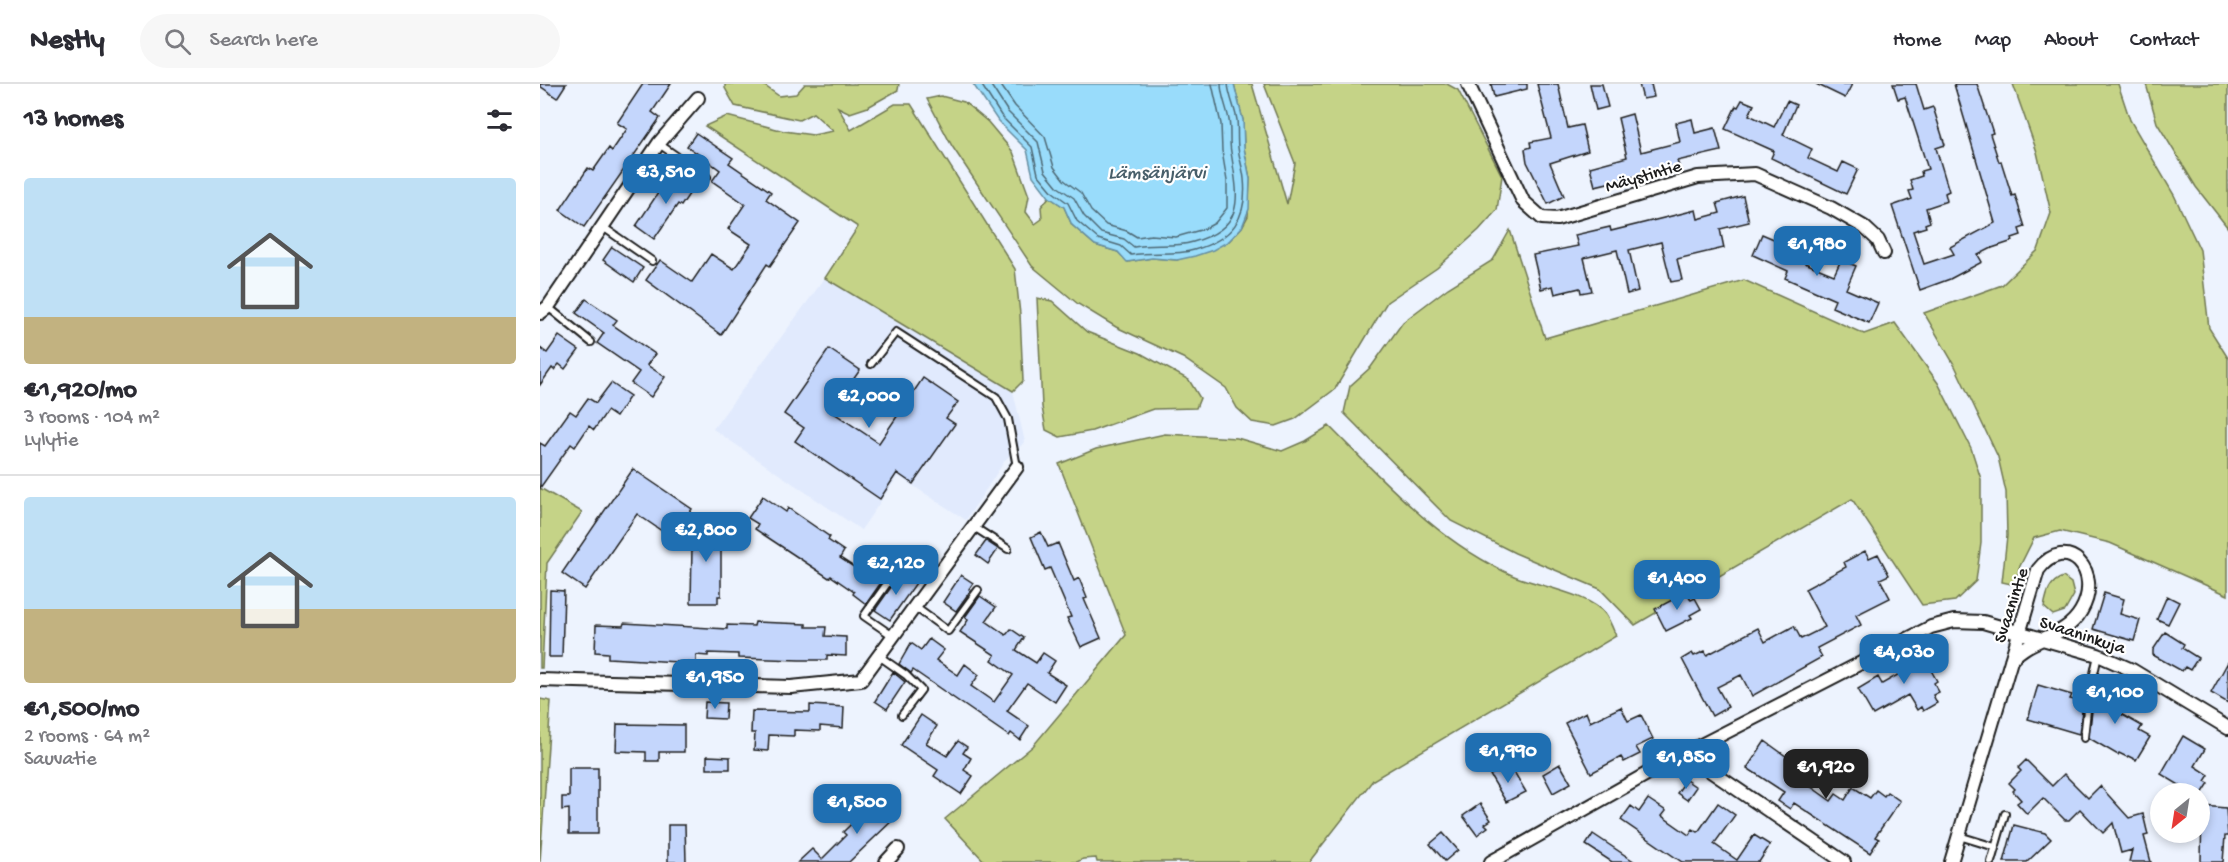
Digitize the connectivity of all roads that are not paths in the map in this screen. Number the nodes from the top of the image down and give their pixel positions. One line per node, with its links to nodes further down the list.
1 (1468, 84): 6 (street, Mäystintie)
2 (698, 98): 3 (street)
3 (659, 143): 4 (lane); 5 (street)
4 (707, 177)
5 (602, 227): 7 (lane); 8 (street)
6 (1884, 253)
7 (652, 261)
8 (544, 310): 9 (lane)
9 (591, 342)
10 (871, 364): 11 (lane)
11 (1017, 467): 12 (street)
12 (974, 527): 13 (lane); 16 (street)
13 (1008, 549)
14 (896, 570): 18 (lane)
15 (978, 590): 16 (lane)
16 (915, 607): 18 (street)
17 (2019, 632): 19 (street, Svaaninkuja); 19 (street, Svaanintie); 22 (street, Svaanintie); 27 (street, Svaaninkuja)
18 (893, 637): 21 (street)
19 (2043, 639): 20 (street, Svaaninkuja); 22 (street, Svaanintie)
20 (2098, 655): 25 (street, Svaaninkuja); 26 (lane)
21 (879, 656): 23 (street); 24 (lane)
22 (2011, 660): 29 (street, Svaanintie)
23 (540, 680)
24 (902, 715)
25 (2228, 728)
26 (2084, 738)
27 (1695, 748): 33 (street, Svaaninkuja); 34 (street)
28 (2005, 814): 30 (lane)
29 (1959, 836): 30 (lane); 35 (street, Svaanintie)
30 (1995, 847): 36 (lane)
31 (898, 849): 32 (street)
32 (886, 862)
33 (1491, 862)
34 (1844, 862)
35 (1951, 862)
36 (1991, 862)

